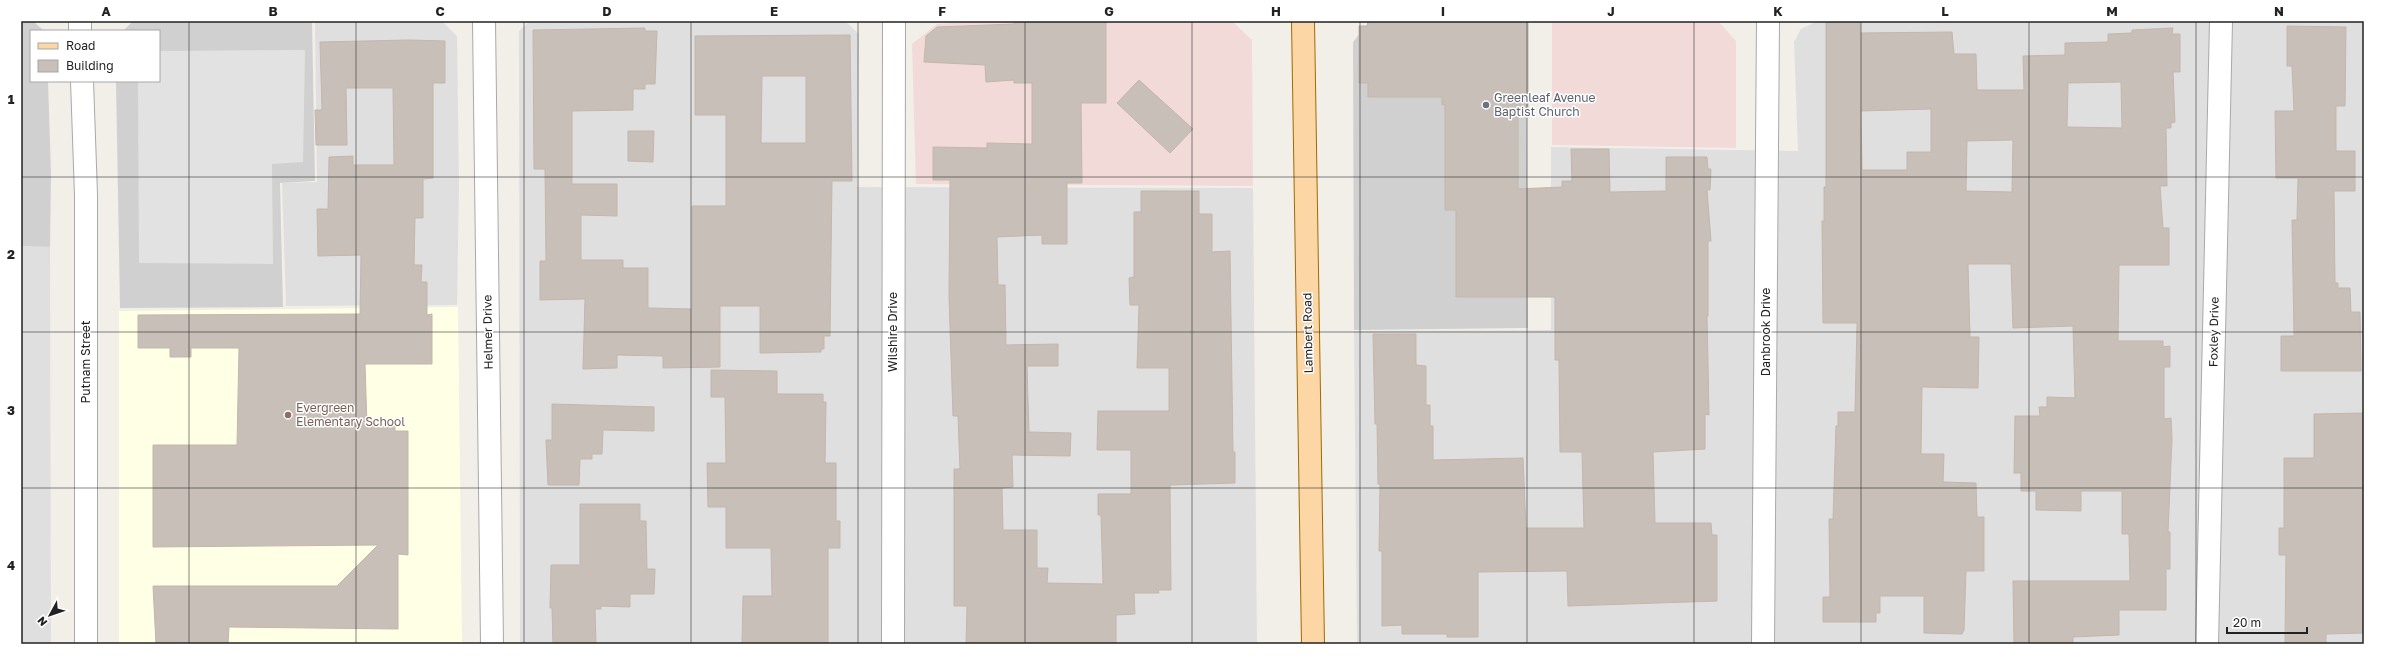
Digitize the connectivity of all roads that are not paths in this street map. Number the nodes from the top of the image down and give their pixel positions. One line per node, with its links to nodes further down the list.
1 (484, 21): 8 (street, Helmer Drive)
2 (894, 21): 9 (street, Wilshire Drive)
3 (1303, 21): 10 (main road, Lambert Road)
4 (1768, 21): 11 (street, Danbrook Drive)
5 (2221, 21): 12 (street, Foxley Drive)
6 (82, 82): 7 (street, Putnam Street)
7 (86, 644)
8 (492, 644)
9 (893, 644)
10 (1313, 644)
11 (1763, 644)
12 (2207, 644)

